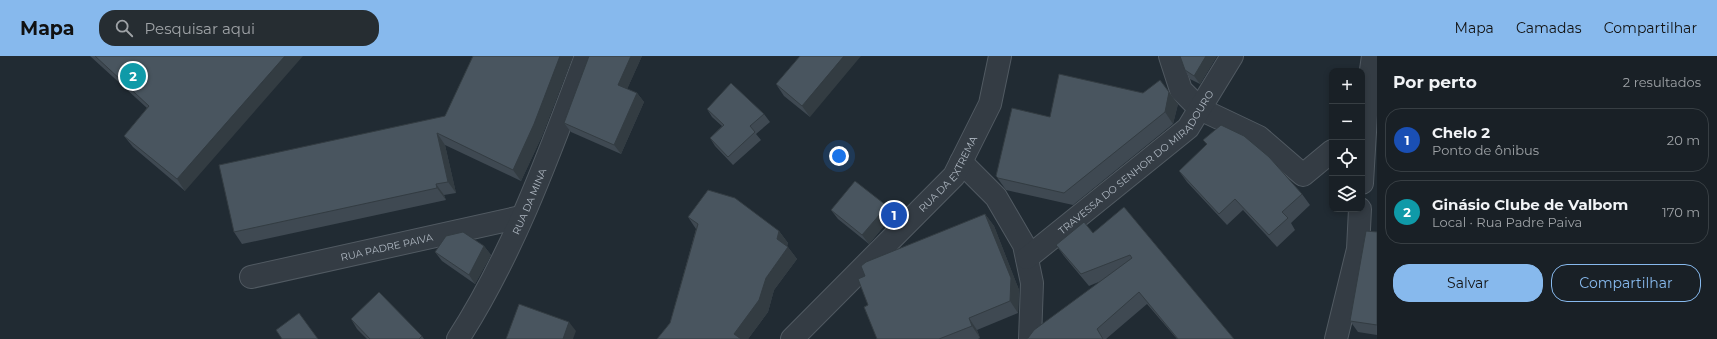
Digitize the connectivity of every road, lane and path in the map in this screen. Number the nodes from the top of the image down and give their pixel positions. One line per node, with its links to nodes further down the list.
1 (586, 56): 13 (street, RUA DA MINA)
2 (1000, 56): 10 (street, RUA DA EXTREMA)
3 (1170, 56): 8 (street)
4 (1232, 56): 8 (street, TRAVESSA DO SENHOR DO MIRADOURO)
5 (1373, 56): 6 (street)
6 (1365, 102)
7 (1365, 104): 11 (street)
8 (1200, 109): 9 (street); 14 (street, TRAVESSA DO SENHOR DO MIRADOURO)
9 (1329, 153)
10 (961, 162): 14 (street); 17 (street, RUA DA EXTREMA)
11 (1362, 176)
12 (1360, 212): 19 (street)
13 (521, 217): 15 (street, RUA PADRE PAIVA); 16 (street, RUA DA MINA)
14 (1027, 258): 18 (street)
15 (251, 277)
16 (458, 339)
17 (792, 339)
18 (1030, 339)
19 (1336, 339)

